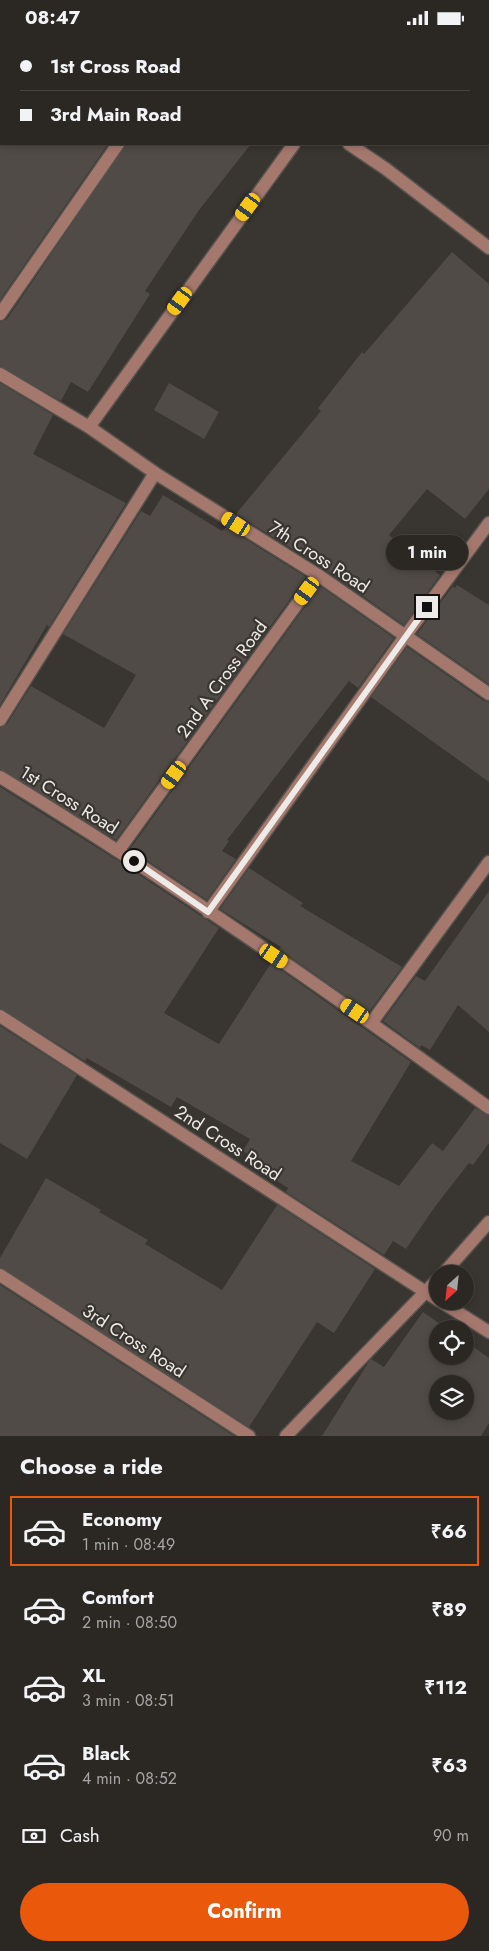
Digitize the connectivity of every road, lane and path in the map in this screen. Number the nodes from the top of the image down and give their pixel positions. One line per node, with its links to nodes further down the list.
1 (117, 145): 5 (street)
2 (293, 145): 7 (street)
3 (350, 145): 4 (street)
4 (489, 248)
5 (0, 314)
6 (0, 375): 7 (street, 7th Cross Road)
7 (89, 427): 8 (street, 7th Cross Road)
8 (155, 473): 10 (street, 7th Cross Road); 13 (street)
9 (489, 523): 11 (street)
10 (318, 575): 11 (street, 7th Cross Road); 15 (street, 2nd A Cross Road)
11 (406, 635): 12 (street, 7th Cross Road); 17 (street)
12 (489, 694)
13 (0, 720)
14 (0, 777): 15 (street, 1st Cross Road)
15 (118, 851): 17 (street, 1st Cross Road)
16 (489, 862): 19 (street)
17 (208, 912): 19 (street, 1st Cross Road)
18 (0, 1016): 25 (street, 2nd Cross Road)
19 (372, 1022): 20 (street, 1st Cross Road)
20 (489, 1108)
21 (489, 1223): 22 (street)
22 (451, 1265)
23 (0, 1275): 29 (street, 3rd Cross Road)
24 (429, 1289): 25 (street)
25 (426, 1292): 26 (street, 2nd Cross Road); 30 (street)
26 (429, 1294)
27 (455, 1310): 28 (street, 2nd Cross Road)
28 (489, 1332)
29 (249, 1436)
30 (286, 1436)

